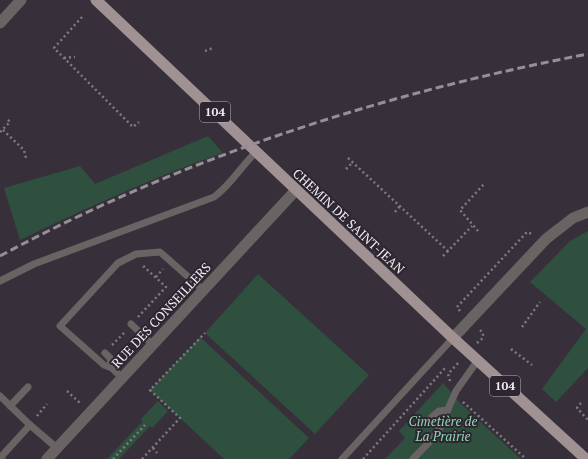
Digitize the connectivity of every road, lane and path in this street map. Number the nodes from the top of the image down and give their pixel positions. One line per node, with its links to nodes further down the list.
1 (21, 0): 4 (street)
2 (96, 0): 12 (main road, CHEMIN DE SAINT-JEAN / 104)
3 (82, 18): 8 (path)
4 (0, 23)
5 (213, 48): 6 (path)
6 (205, 51)
7 (75, 57): 8 (path)
8 (64, 58): 10 (path)
9 (6, 118): 11 (path)
10 (139, 122)
11 (1, 131): 13 (path)
12 (257, 152): 18 (main road, CHEMIN DE SAINT-JEAN / 104); 28 (lane)
13 (26, 158)
14 (348, 158): 15 (path)
15 (353, 162): 16 (path); 19 (path)
16 (346, 169)
17 (486, 183): 22 (path)
18 (296, 190): 29 (street, RUE DES CONSEILLERS); 36 (main road, CHEMIN DE SAINT-JEAN / 104)
19 (400, 206): 20 (path); 25 (path)
20 (394, 212)
21 (588, 212): 36 (street)
22 (472, 226): 23 (path); 25 (path)
23 (478, 231)
24 (527, 232): 31 (path)
25 (448, 251): 26 (path)
26 (443, 256)
27 (136, 260): 32 (path)
28 (0, 281)
29 (203, 290): 38 (street, RUE DES CONSEILLERS); 44 (lane)
30 (540, 302): 33 (path)
31 (457, 307)
32 (132, 324): 38 (lane); 40 (path)
33 (522, 328)
34 (205, 333): 61 (path)
35 (483, 333): 37 (path)
36 (453, 338): 41 (main road, CHEMIN DE SAINT-JEAN / 104); 67 (lane)
37 (483, 338)
38 (153, 345): 46 (street, RUE DES CONSEILLERS)
39 (511, 349): 42 (path)
40 (105, 353): 44 (lane)
41 (478, 360): 55 (lane); 71 (main road, CHEMIN DE SAINT-JEAN / 104)
42 (532, 364)
43 (446, 367): 68 (path)
44 (112, 368): 46 (lane)
45 (450, 371): 47 (path)
46 (122, 378): 60 (street, RUE DES CONSEILLERS)
47 (452, 385)
48 (28, 387): 54 (lane)
49 (67, 391): 52 (path)
50 (0, 396): 54 (lane)
51 (461, 400): 70 (path)
52 (81, 404)
53 (581, 404): 57 (path)
54 (10, 406): 58 (lane)
55 (448, 410): 56 (lane); 69 (lane)
56 (432, 417)
57 (588, 420)
58 (30, 424): 60 (lane); 63 (lane)
59 (145, 425): 65 (path)
60 (57, 448): 64 (street, RUE DES CONSEILLERS)
61 (152, 448): 62 (path); 66 (path)
62 (157, 452)
63 (1, 458)
64 (47, 459)
65 (113, 459)
66 (142, 459)
67 (342, 459)
68 (363, 459)
69 (413, 459)
70 (526, 459)
71 (586, 459)

